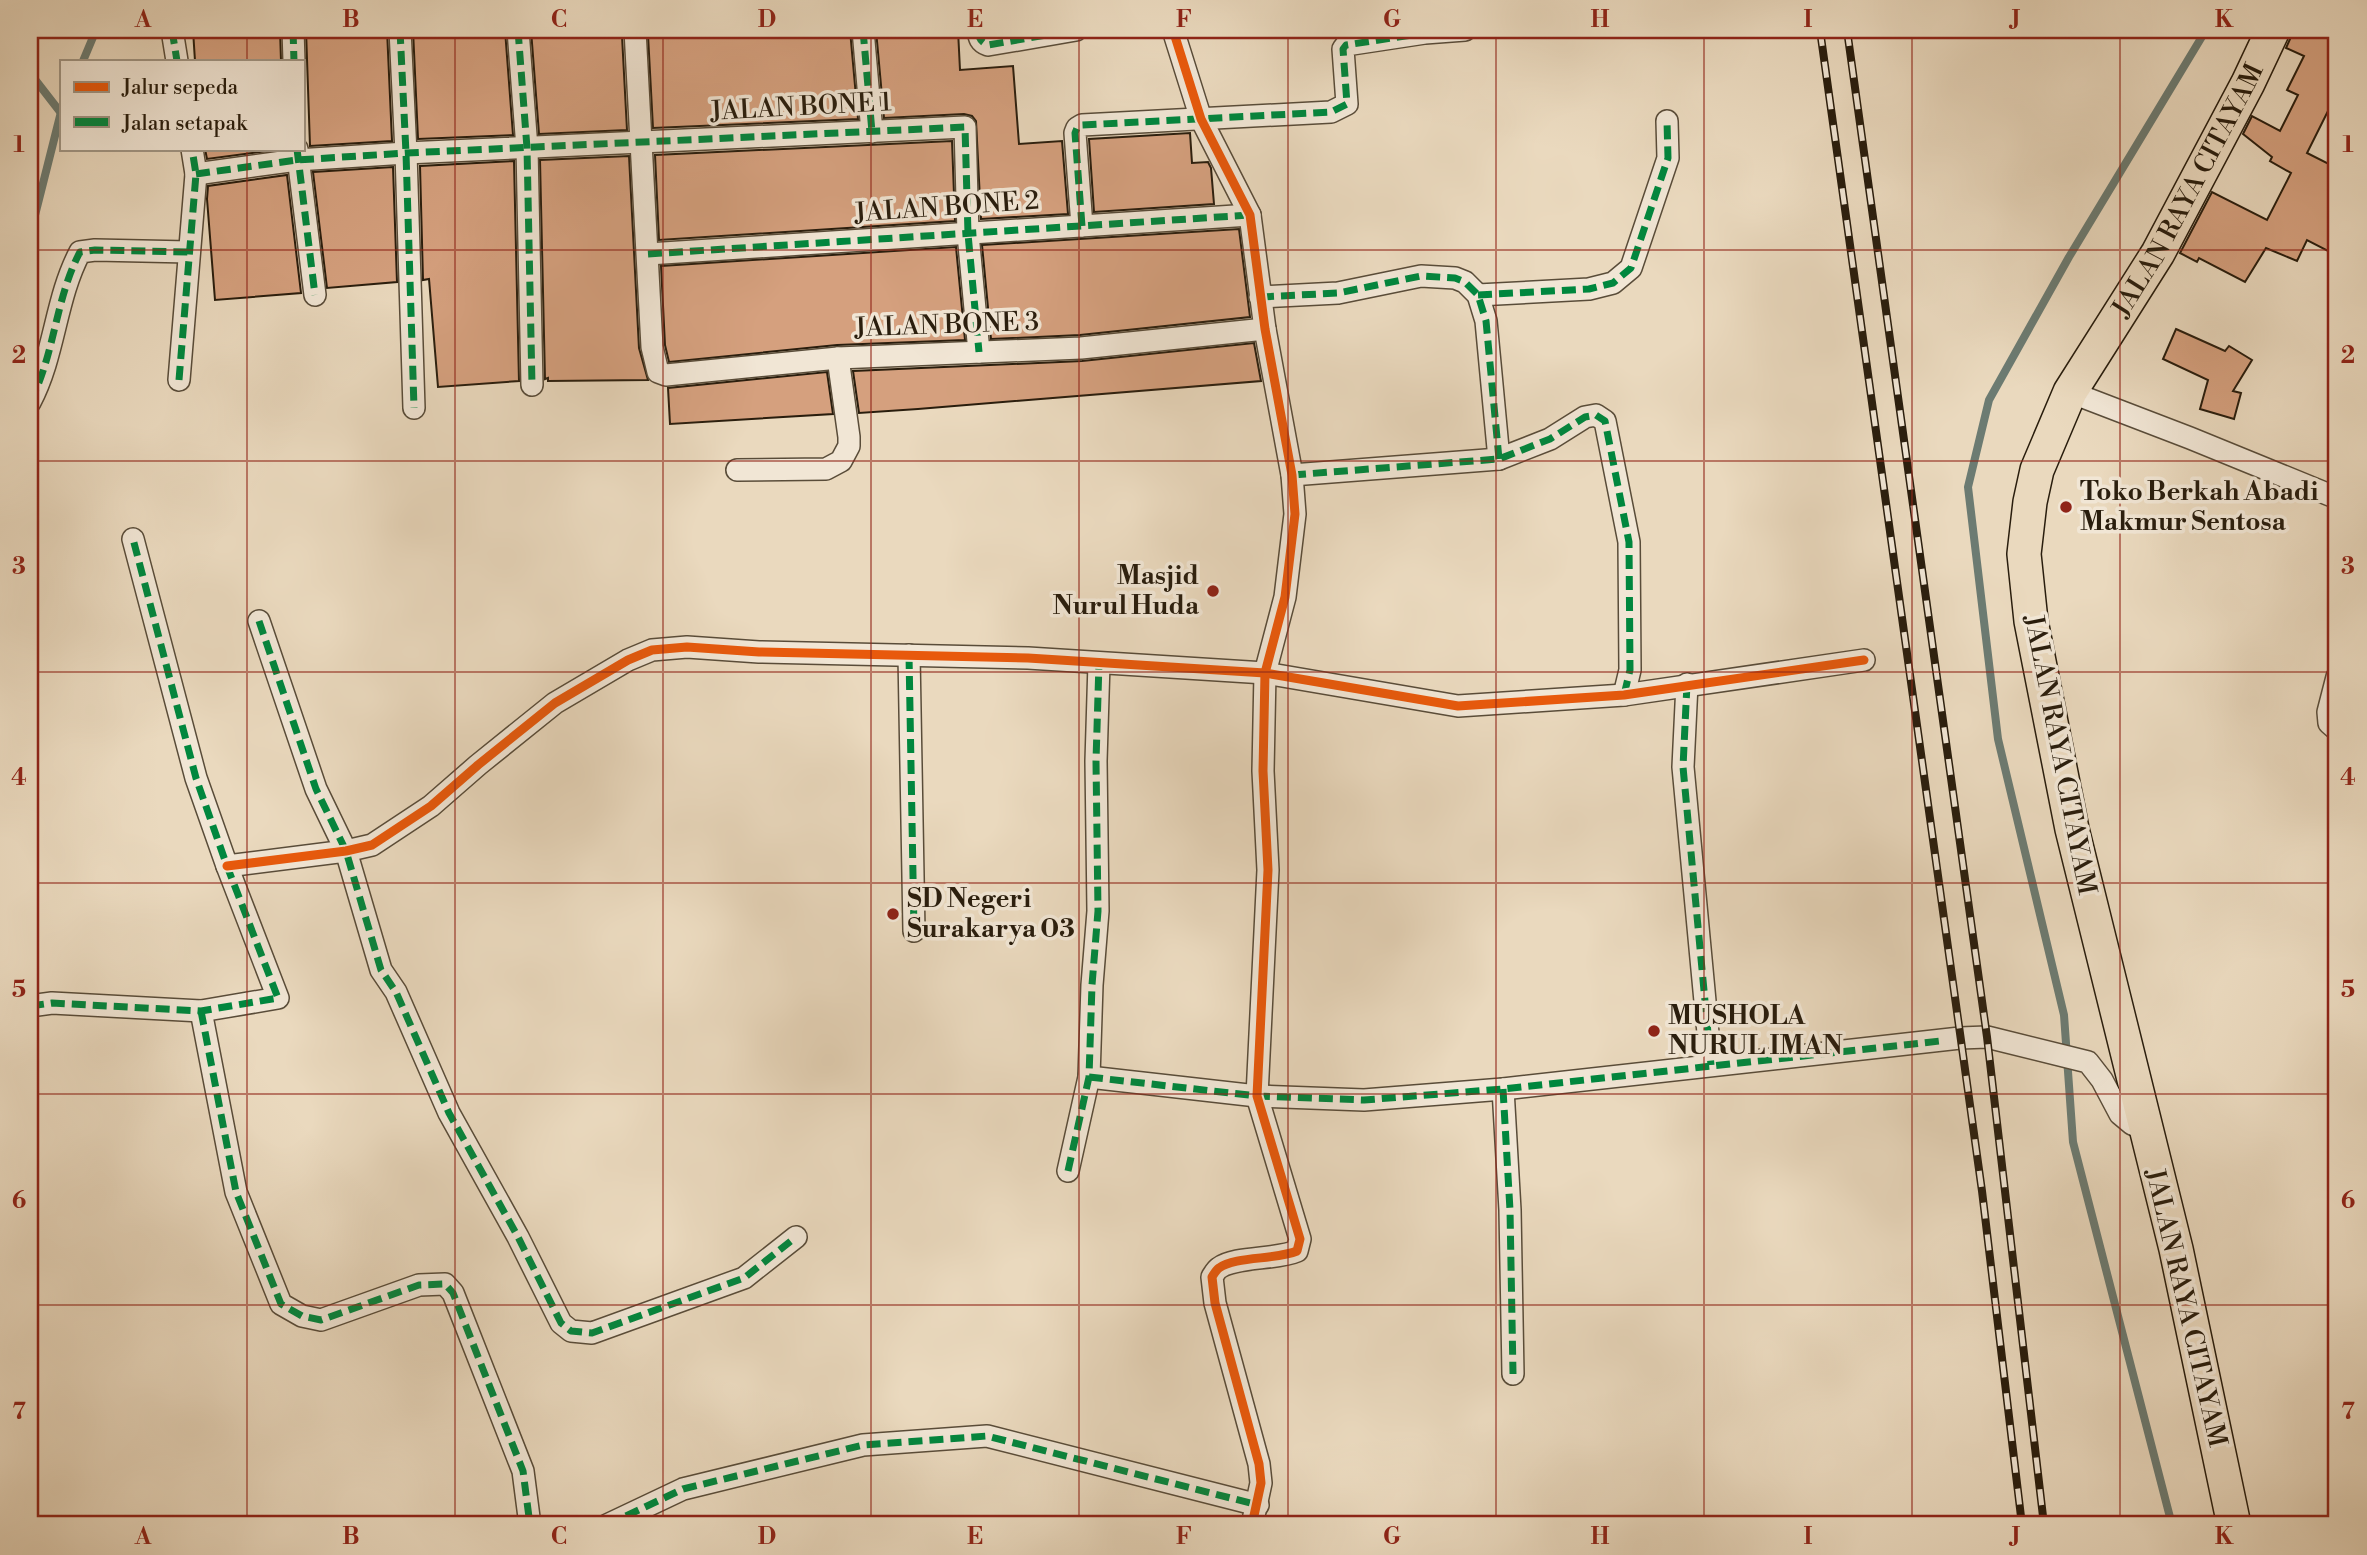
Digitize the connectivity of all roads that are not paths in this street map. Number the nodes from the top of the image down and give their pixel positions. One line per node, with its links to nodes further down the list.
1 (172, 30): 12 (street)
2 (293, 30): 13 (street)
3 (400, 30): 20 (street)
4 (518, 30): 18 (street)
5 (635, 30): 17 (street)
6 (863, 30): 16 (street)
7 (978, 30): 8 (street)
8 (1076, 30)
9 (1173, 30): 14 (street)
10 (1465, 30): 14 (street)
11 (2273, 30): 36 (main road, JALAN RAYA CITAYAM)
12 (177, 60)
13 (294, 60)
14 (1200, 119): 23 (street); 24 (street)
15 (1667, 121): 29 (street)
16 (872, 132): 17 (street, JALAN BONE 1); 25 (street, JALAN BONE 1)
17 (640, 141): 18 (street, JALAN BONE 1); 27 (street)
18 (527, 148): 20 (street, JALAN BONE 1); 35 (street)
19 (192, 150): 22 (street)
20 (406, 153): 21 (street, JALAN BONE 1); 38 (street)
21 (297, 155): 22 (street, JALAN BONE 1); 28 (street)
22 (196, 174): 26 (street)
23 (1250, 215): 24 (street, JALAN BONE 2); 30 (street)
24 (1082, 226): 25 (street, JALAN BONE 2)
25 (968, 234): 27 (street, JALAN BONE 2); 32 (street)
26 (189, 252): 34 (street); 37 (street)
27 (648, 254): 33 (street, JALAN BONE 3)
28 (315, 295)
29 (1478, 295): 30 (street); 39 (street)
30 (1260, 297): 31 (street)
31 (1265, 329): 32 (street, JALAN BONE 3); 41 (street)
32 (979, 352): 33 (street, JALAN BONE 3)
33 (838, 358): 40 (street)
34 (179, 380)
35 (532, 385)
36 (2070, 392): 42 (street); 62 (main road, JALAN RAYA CITAYAM)
37 (30, 402)
38 (414, 408)
39 (1499, 459): 41 (street); 51 (street)
40 (737, 470)
41 (1292, 475): 48 (street)
42 (2337, 498)
43 (132, 539): 54 (street)
44 (259, 621): 53 (street)
45 (909, 655): 47 (street); 53 (street); 55 (street)
46 (1864, 660): 50 (street)
47 (1099, 663): 48 (street); 59 (street)
48 (1265, 673): 51 (street); 61 (street)
49 (2337, 677): 52 (street)
50 (1687, 684): 51 (street); 58 (street)
51 (1624, 695)
52 (2337, 730)
53 (346, 852): 54 (street); 64 (street)
54 (227, 866): 57 (street)
55 (914, 932)
56 (30, 1006): 57 (street)
57 (201, 1011): 67 (street)
58 (1711, 1065): 60 (street); 62 (street)
59 (1089, 1077): 61 (street); 63 (street)
60 (1503, 1089): 61 (street); 65 (street)
61 (1257, 1096): 66 (street)
62 (2144, 1128): 69 (main road, JALAN RAYA CITAYAM)
63 (1068, 1171)
64 (796, 1237)
65 (1513, 1374)
66 (1255, 1515): 68 (street)
67 (530, 1525)
68 (607, 1525)
69 (2234, 1525)

